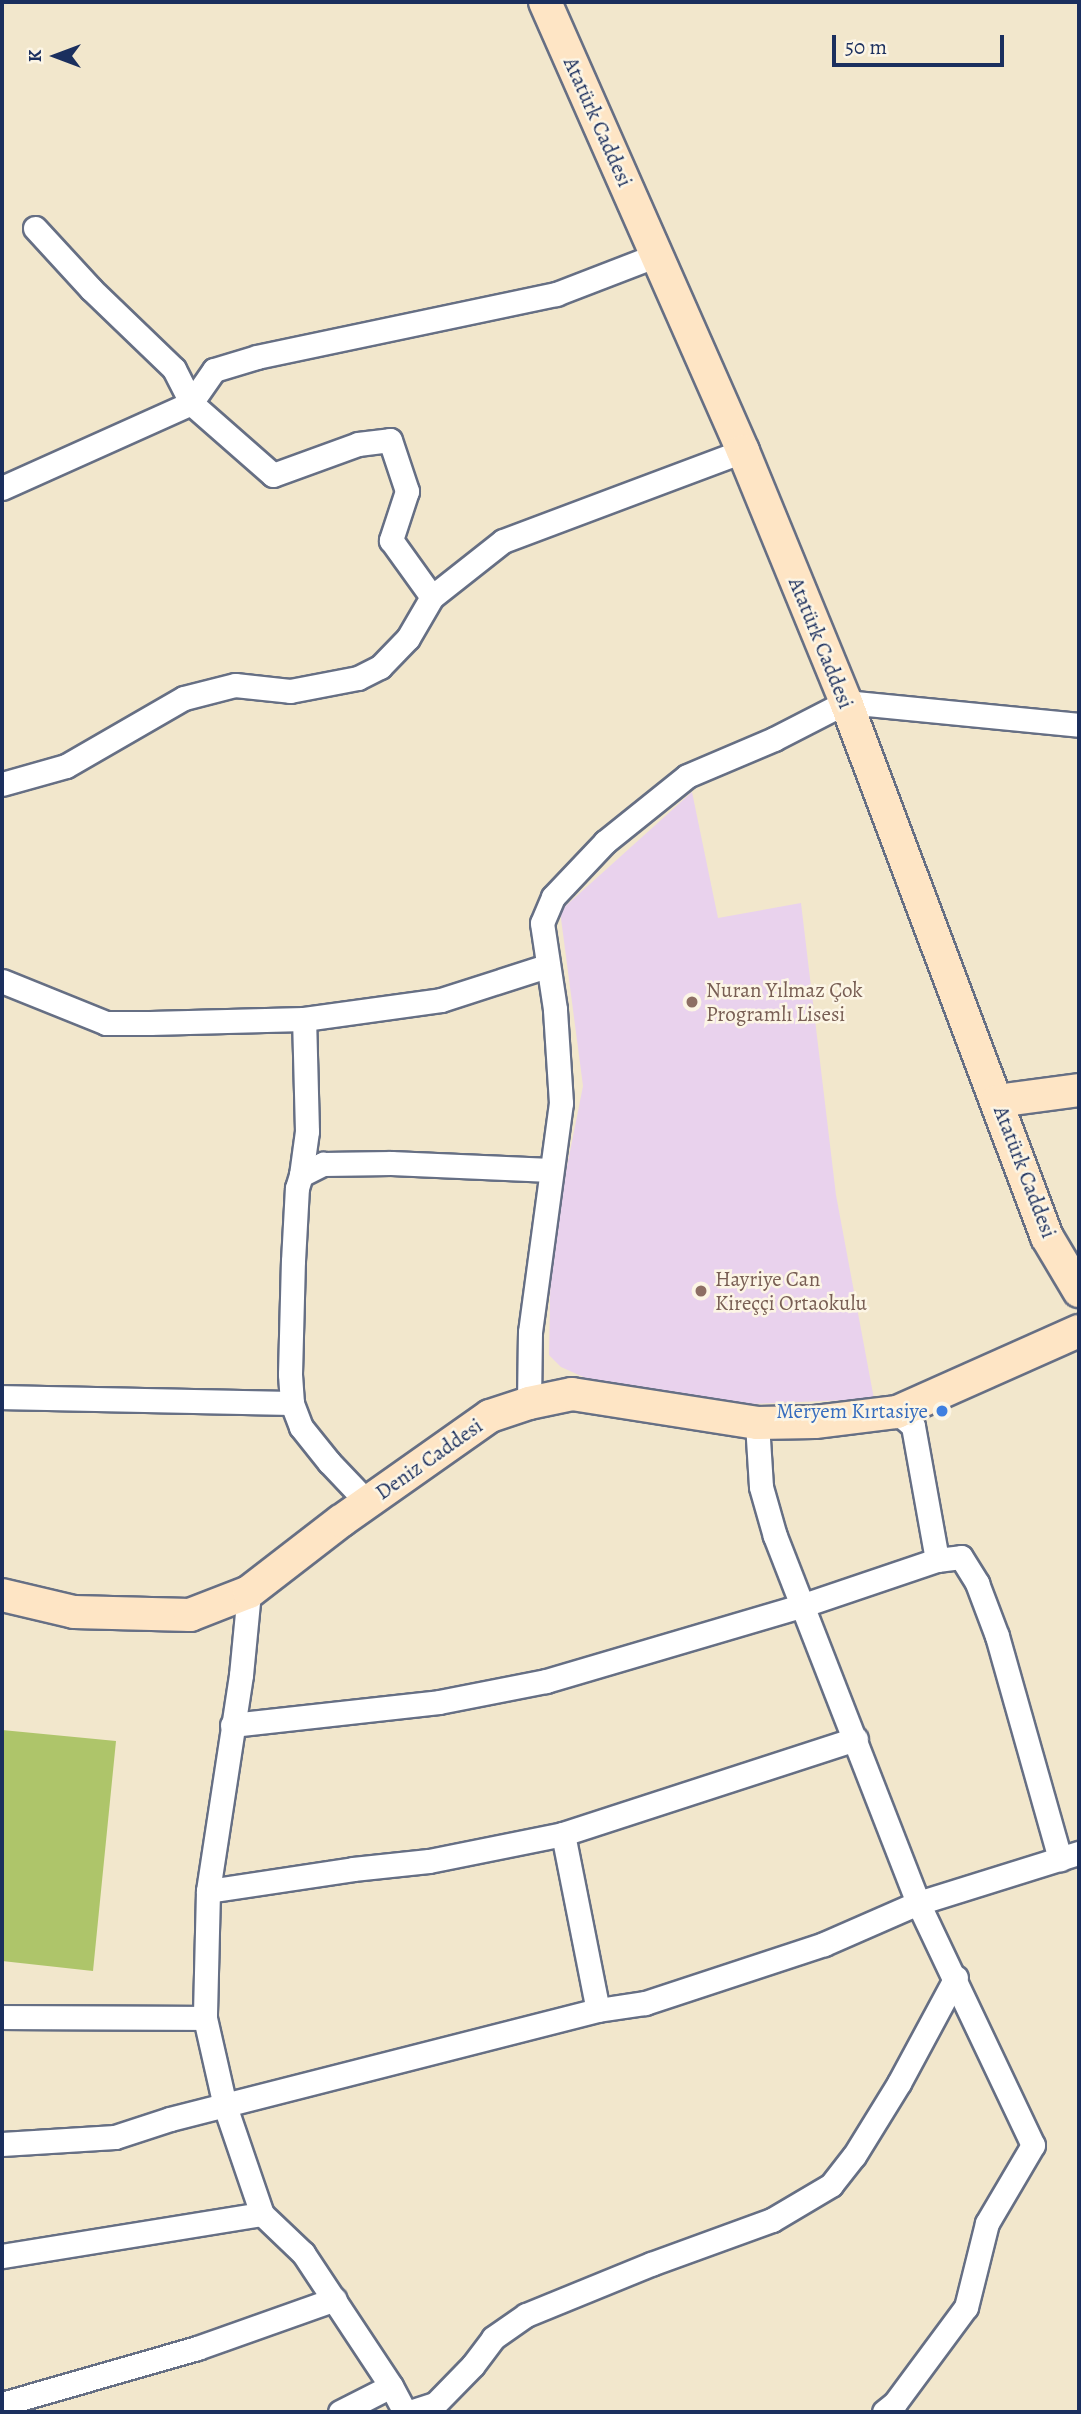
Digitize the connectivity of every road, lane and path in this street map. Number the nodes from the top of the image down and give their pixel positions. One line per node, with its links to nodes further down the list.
1 (556, 7): 3 (main road, Atatürk Caddesi)
2 (35, 228): 4 (street)
3 (657, 256): 4 (street); 5 (main road, Atatürk Caddesi)
4 (191, 403): 6 (street); 7 (street)
5 (743, 451): 7 (street); 8 (main road, Atatürk Caddesi)
6 (2, 488)
7 (432, 597): 10 (street)
8 (846, 702): 9 (street); 11 (street); 15 (main road, Atatürk Caddesi)
9 (1079, 724)
10 (2, 784)
11 (547, 966): 13 (street); 16 (street)
12 (2, 981): 13 (street)
13 (304, 1019): 17 (street)
14 (1079, 1090): 15 (main road)
15 (997, 1101): 18 (main road, Atatürk Caddesi)
16 (551, 1170): 17 (street); 21 (street)
17 (301, 1175): 22 (street)
18 (1079, 1292)
19 (1079, 1331): 23 (main road, Deniz Caddesi)
20 (2, 1397): 22 (street)
21 (529, 1402): 24 (main road, Deniz Caddesi); 25 (main road, Deniz Caddesi)
22 (292, 1404): 25 (street)
23 (897, 1412): 24 (main road, Deniz Caddesi); 26 (street)
24 (757, 1423): 29 (street)
25 (367, 1502): 27 (main road, Deniz Caddesi)
26 (937, 1560): 29 (street); 33 (street)
27 (248, 1592): 28 (main road, Deniz Caddesi); 30 (street)
28 (2, 1595)
29 (804, 1605): 30 (street); 31 (street)
30 (232, 1725): 34 (street)
31 (856, 1739): 32 (street); 35 (street)
32 (563, 1834): 34 (street); 37 (street)
33 (1070, 1856): 35 (street)
34 (208, 1891): 39 (street)
35 (918, 1903): 36 (street); 37 (street)
36 (956, 1977): 48 (street); 49 (street)
37 (598, 2010): 40 (street)
38 (2, 2017): 39 (street)
39 (205, 2018): 40 (street)
40 (225, 2106): 41 (street); 42 (street)
41 (2, 2144)
42 (262, 2214): 43 (street); 44 (street)
43 (2, 2256)
44 (335, 2299): 45 (street); 46 (street)
45 (391, 2385): 47 (street); 48 (street)
46 (2, 2404)
47 (340, 2412)
48 (407, 2412)
49 (884, 2412)

